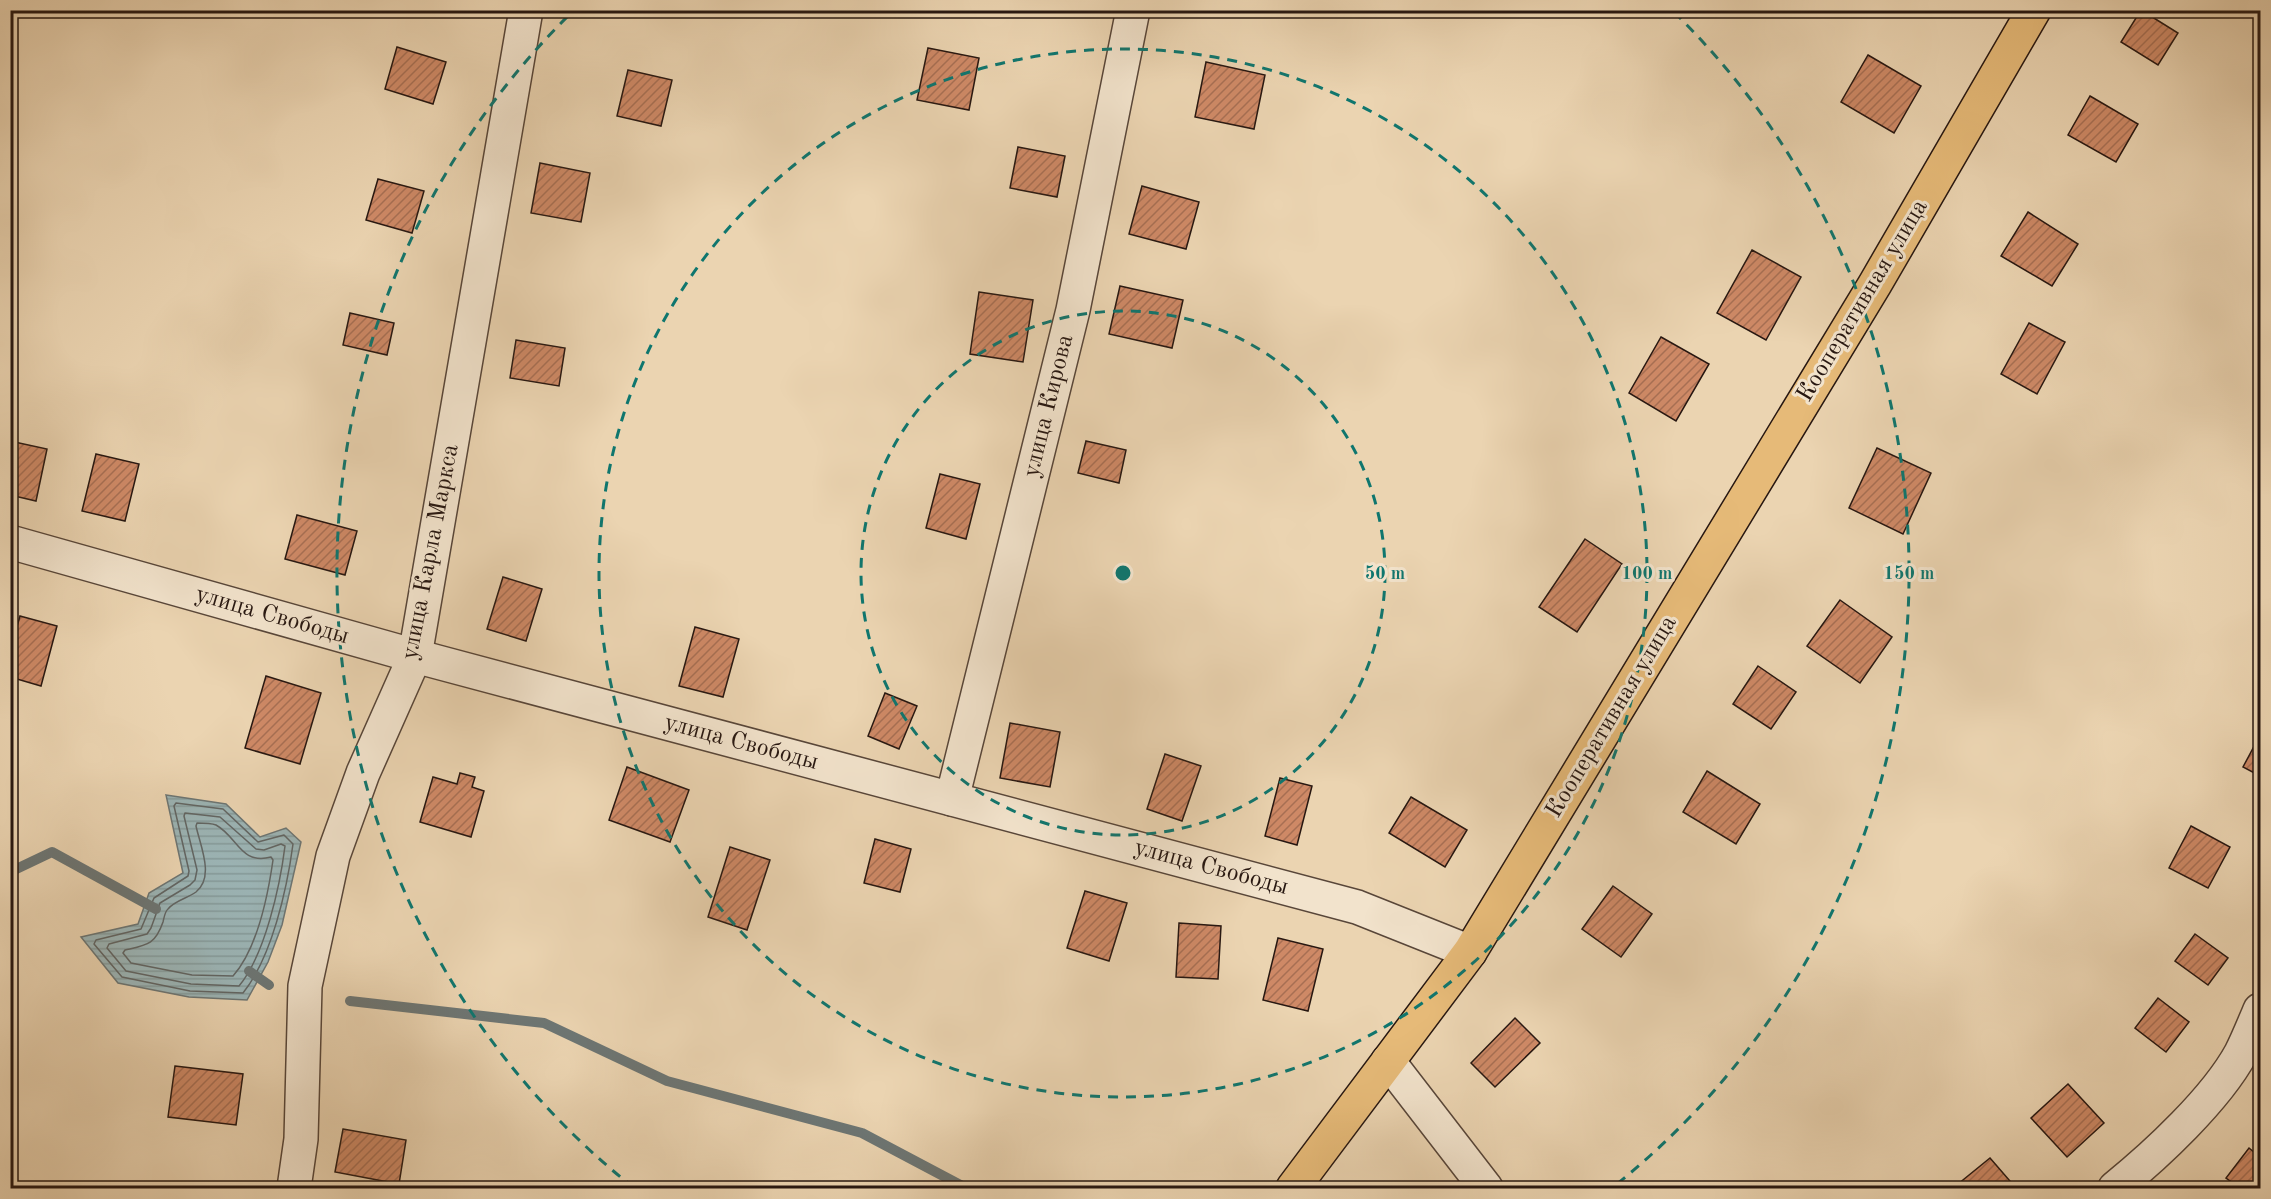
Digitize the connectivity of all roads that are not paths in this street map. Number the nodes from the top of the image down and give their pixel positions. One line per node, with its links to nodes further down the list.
1 (526, 10): 5 (street, улица Карла Маркса)
2 (1133, 10): 6 (street, улица Кирова)
3 (2034, 10): 7 (main road, Кооперативная улица)
4 (10, 542): 5 (street, улица Свободы)
5 (415, 657): 6 (street, улица Свободы); 10 (street, улица Карла Маркса)
6 (952, 800): 7 (street, улица Свободы)
7 (1470, 952): 9 (main road, Кооперативная улица)
8 (2260, 1010): 13 (street)
9 (1388, 1061): 11 (main road, Кооперативная улица); 12 (street)
10 (294, 1188)
11 (1293, 1188)
12 (1486, 1188)
13 (2115, 1188)

